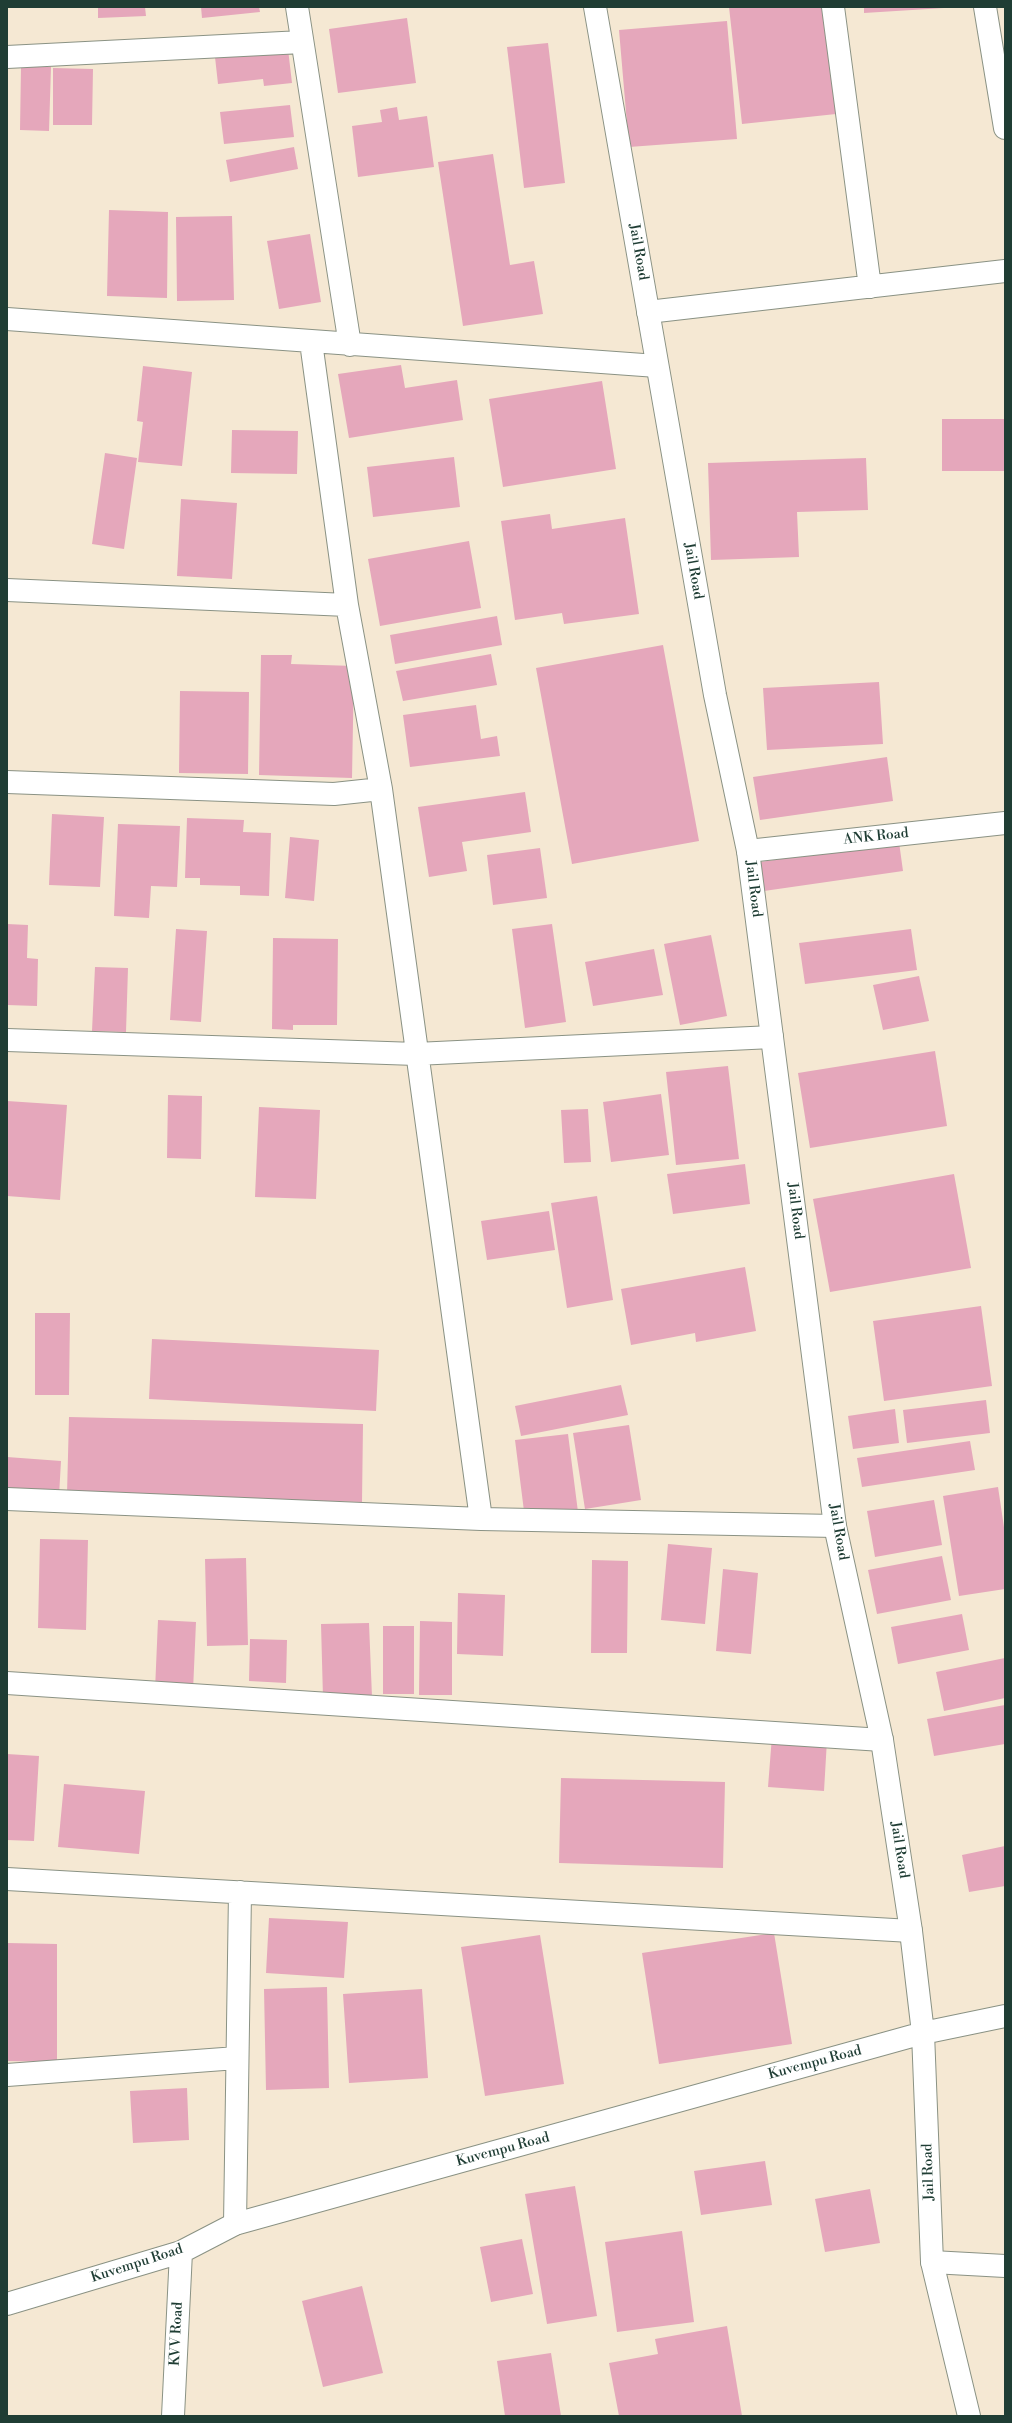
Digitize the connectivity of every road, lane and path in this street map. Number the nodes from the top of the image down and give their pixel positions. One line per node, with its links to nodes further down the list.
1 (297, 7): 5 (street)
2 (595, 7): 10 (street, Jail Road)
3 (833, 7): 9 (street)
4 (985, 7): 7 (street)
5 (302, 42): 6 (street); 13 (street)
6 (7, 57)
7 (1005, 128)
8 (1005, 271): 9 (street)
9 (870, 287): 10 (street)
10 (648, 312): 14 (street, Jail Road)
11 (7, 319): 12 (street)
12 (311, 342): 13 (street); 16 (street)
13 (350, 345): 14 (street)
14 (657, 366): 20 (street, Jail Road)
15 (7, 590): 16 (street)
16 (347, 605): 18 (street)
17 (7, 782): 18 (street)
18 (381, 789): 23 (street)
19 (1005, 823): 20 (street, ANK Road)
20 (748, 851): 21 (street, Jail Road)
21 (772, 1037): 23 (street); 26 (street, Jail Road)
22 (7, 1040): 23 (street)
23 (416, 1054): 25 (street)
24 (7, 1499): 25 (street)
25 (481, 1519): 26 (street)
26 (835, 1526): 28 (street, Jail Road)
27 (7, 1684): 28 (street)
28 (882, 1740): 31 (street, Jail Road)
29 (7, 1878): 30 (street)
30 (240, 1892): 31 (street); 34 (street)
31 (911, 1931): 33 (street, Jail Road)
32 (1005, 2016): 33 (street, Kuvempu Road)
33 (923, 2033): 36 (street, Kuvempu Road); 38 (street, Jail Road)
34 (237, 2058): 35 (street); 36 (street)
35 (7, 2076)
36 (235, 2224): 37 (street, Kuvempu Road)
37 (181, 2252): 40 (street, Kuvempu Road); 41 (street, KVV Road)
38 (932, 2262): 39 (street); 42 (street, Jail Road)
39 (1005, 2266)
40 (7, 2304)
41 (173, 2416)
42 (969, 2416)

